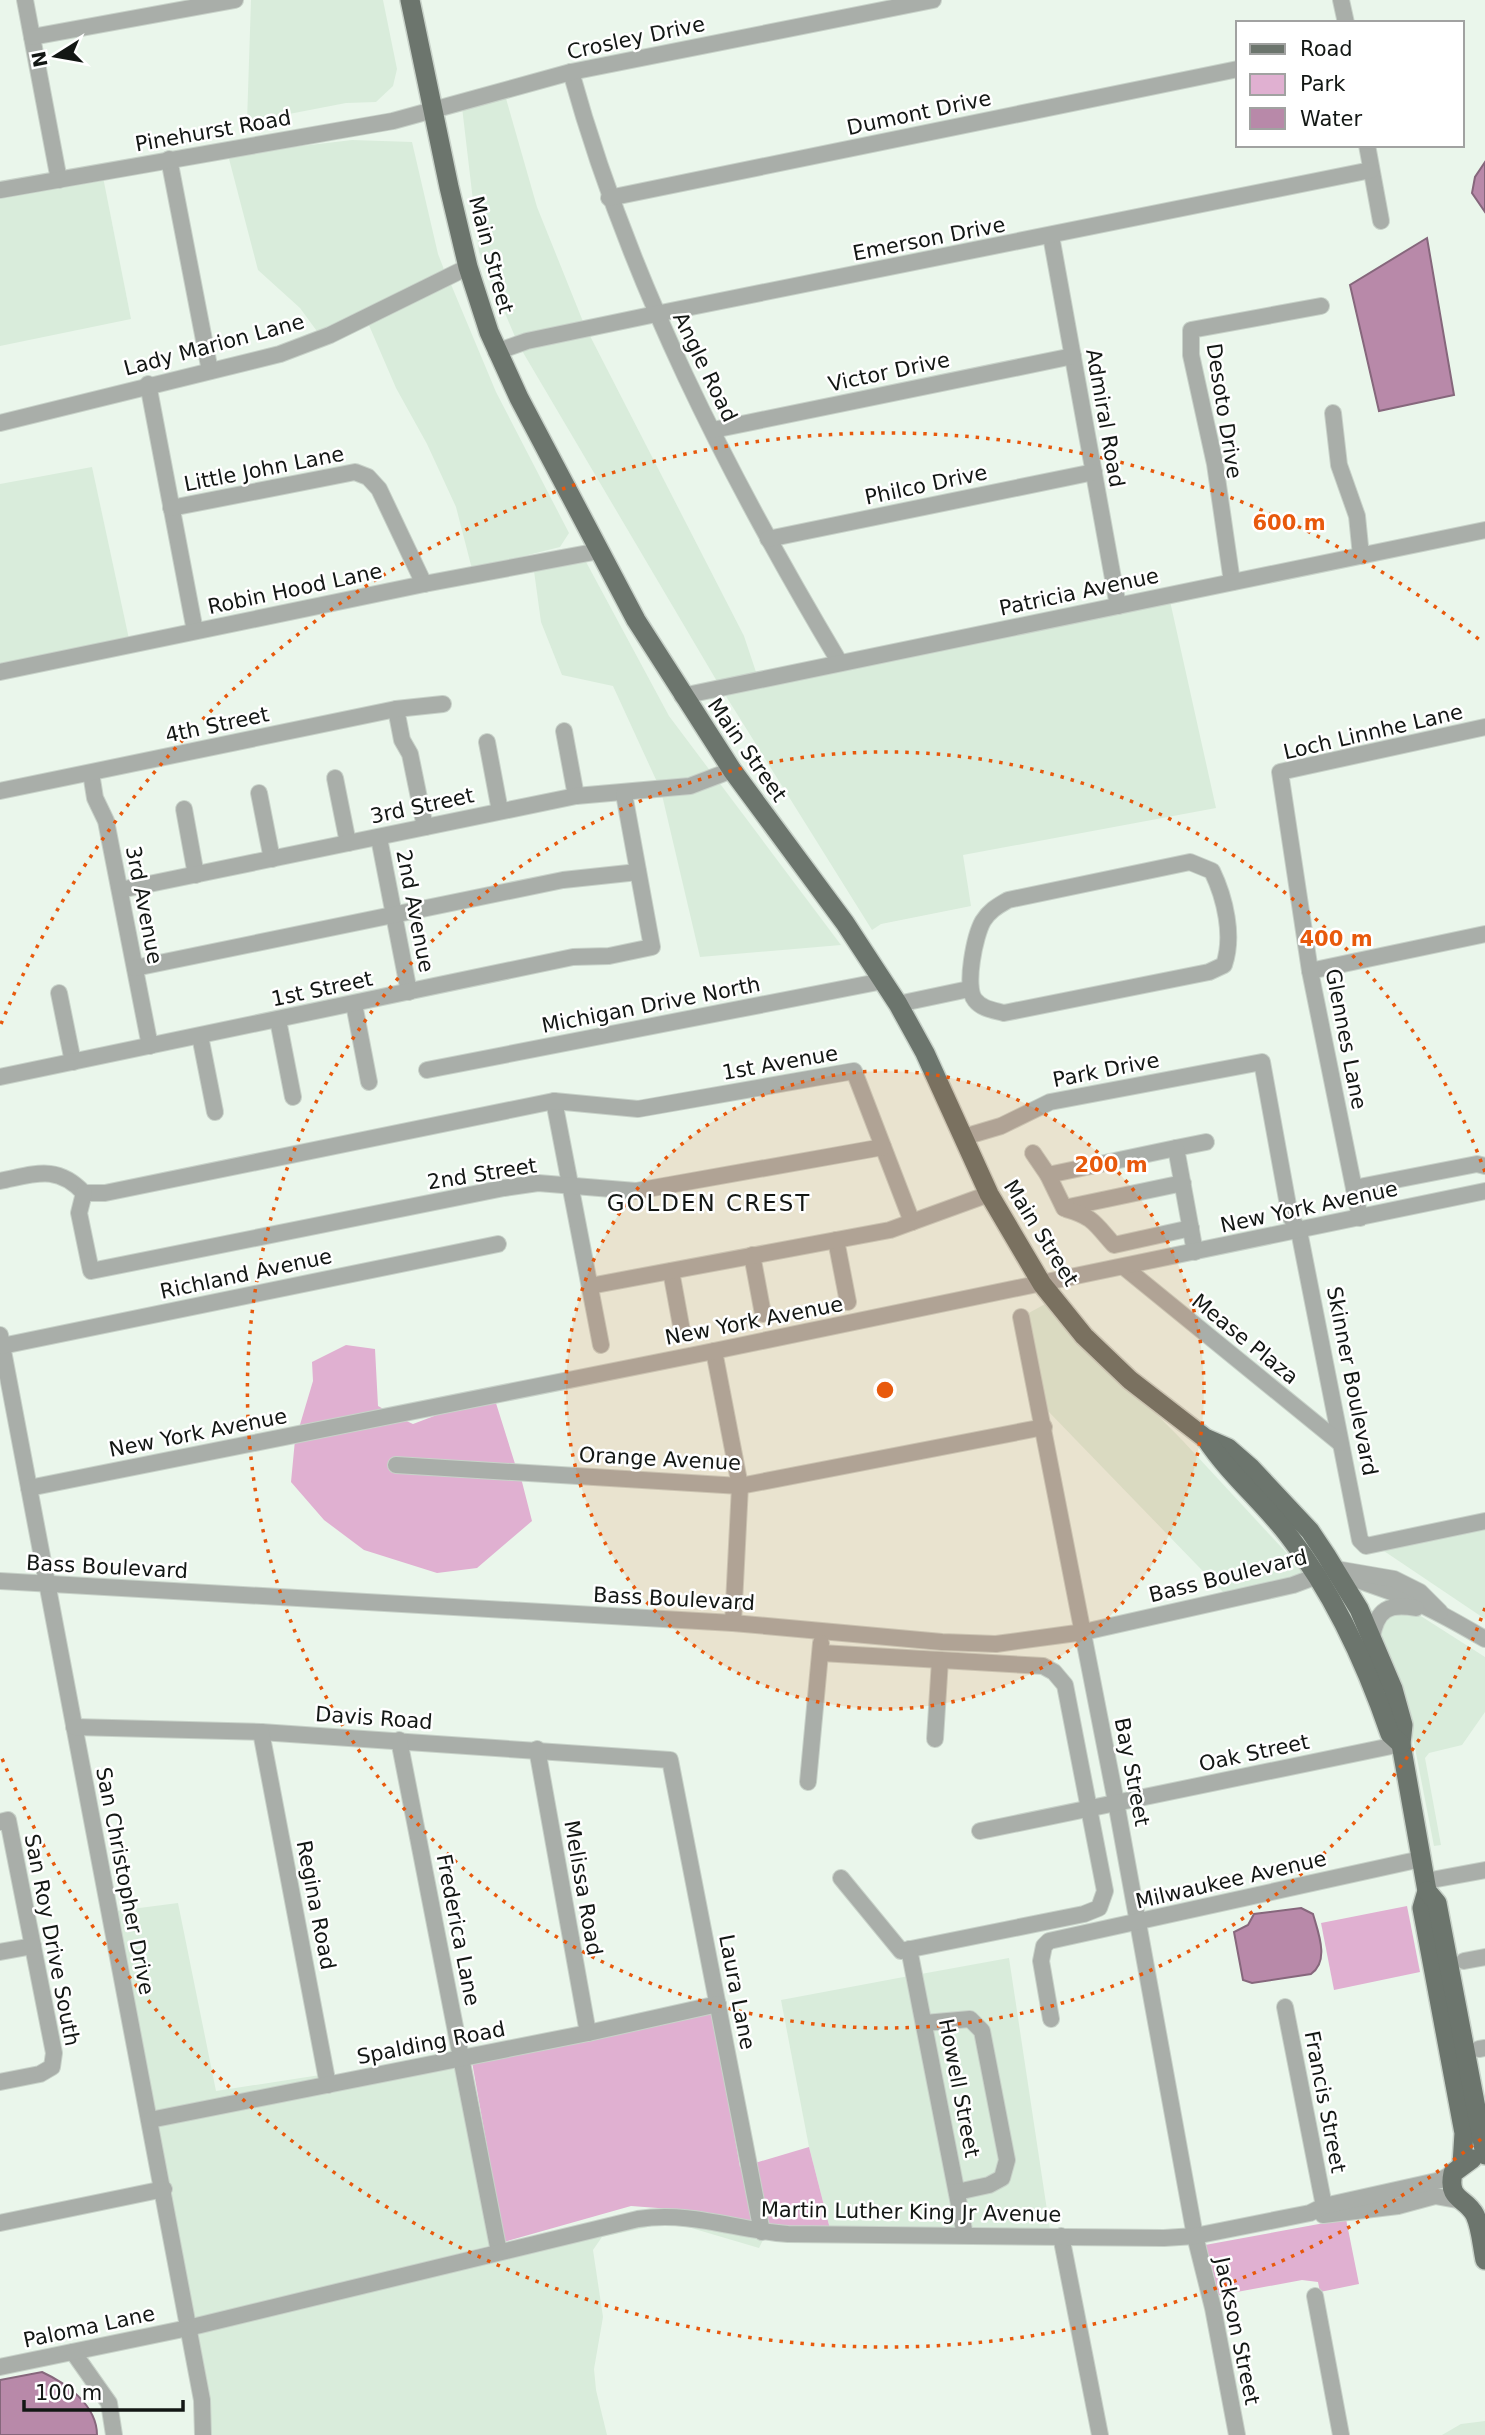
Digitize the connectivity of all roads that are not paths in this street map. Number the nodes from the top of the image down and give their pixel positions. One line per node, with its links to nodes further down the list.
1 (24, 0): 8 (street)
2 (235, 0): 6 (street)
3 (410, 0): 11 (main road, Main Street)
4 (933, 0): 10 (street, Crosley Drive)
5 (1341, 0): 7 (street)
6 (143, 8): 8 (street)
7 (1346, 21)
8 (32, 37): 15 (street)
9 (1236, 69): 17 (street, Dumont Drive)
10 (571, 72): 11 (street, Crosley Drive); 17 (street, Angle Road)
11 (432, 110): 13 (street, Pinehurst Road); 20 (main road, Main Street)
12 (1367, 147): 14 (street)
13 (169, 159): 15 (street, Pinehurst Road); 25 (street)
14 (1371, 170): 18 (street); 19 (street, Emerson Drive)
15 (59, 180): 16 (street, Pinehurst Road)
16 (0, 190)
17 (609, 198): 22 (street, Angle Road)
18 (1381, 221)
19 (1051, 236): 22 (street, Emerson Drive); 24 (street, Admiral Road)
20 (468, 267): 23 (main road, Main Street); 25 (street, Lady Marion Lane)
21 (1321, 306): 36 (street, Desoto Drive)
22 (656, 314): 23 (street, Emerson Drive); 29 (street, Angle Road)
23 (496, 352): 34 (main road, Main Street)
24 (1073, 356): 29 (street, Victor Drive); 30 (street, Admiral Road)
25 (210, 371): 26 (street, Lady Marion Lane)
26 (148, 384): 28 (street, Lady Marion Lane); 31 (street)
27 (1333, 413): 35 (street)
28 (0, 423)
29 (713, 430): 33 (street, Angle Road)
30 (1094, 472): 33 (street, Philco Drive); 38 (street, Admiral Road)
31 (171, 508): 37 (street, Little John Lane); 39 (street)
32 (1485, 530): 35 (street, Patricia Avenue)
33 (768, 539): 40 (street, Angle Road)
34 (599, 551): 37 (street, Robin Hood Lane); 42 (main road, Main Street)
35 (1361, 556): 36 (street, Patricia Avenue)
36 (1232, 582): 38 (street, Patricia Avenue)
37 (424, 584): 39 (street, Robin Hood Lane)
38 (1118, 606): 40 (street, Patricia Avenue)
39 (195, 631): 41 (street, Robin Hood Lane)
40 (840, 663): 42 (street, Patricia Avenue)
41 (0, 672)
42 (682, 696): 48 (main road, Main Street)
43 (443, 704): 44 (street, 4th Street)
44 (396, 709): 49 (street, 4th Street); 58 (street)
45 (1485, 727): 51 (street, Loch Linnhe Lane)
46 (564, 731): 55 (street)
47 (487, 742): 57 (street)
48 (732, 770): 54 (street, 3rd Street); 69 (main road, Main Street)
49 (91, 773): 52 (street, 4th Street); 64 (street, 3rd Avenue)
50 (335, 778): 60 (street)
51 (1280, 785): 68 (street, Glennes Lane)
52 (0, 791)
53 (259, 793): 61 (street)
54 (624, 794): 55 (street, 3rd Street); 62 (street)
55 (576, 796): 57 (street, 3rd Street)
56 (184, 809): 63 (street)
57 (500, 811): 58 (street, 3rd Street)
58 (425, 827): 59 (street, 3rd Street)
59 (379, 838): 60 (street, 3rd Street); 65 (street, 2nd Avenue)
60 (348, 843): 61 (street, 3rd Street)
61 (272, 859): 63 (street, 3rd Street)
62 (638, 872): 65 (street); 71 (street, 1st Street)
63 (196, 875): 64 (street, 3rd Street)
64 (120, 890): 67 (street, 3rd Avenue)
65 (395, 914): 67 (street); 71 (street, 2nd Avenue)
66 (1485, 934): 68 (street)
67 (135, 968): 77 (street, 3rd Avenue)
68 (1310, 971): 96 (street, Glennes Lane)
69 (883, 981): 74 (main road, Main Street); 80 (street, Michigan Drive North)
70 (969, 989): 70 (street); 74 (street)
71 (409, 992): 73 (street, 1st Street)
72 (59, 993): 78 (street)
73 (354, 1004): 75 (street, 1st Street); 82 (street)
74 (898, 1004): 86 (main road, Main Street)
75 (278, 1020): 76 (street, 1st Street); 83 (street)
76 (200, 1036): 77 (street, 1st Street); 85 (street)
77 (150, 1046): 78 (street, 1st Street)
78 (73, 1062): 81 (street, 1st Street)
79 (1262, 1062): 86 (street, Park Drive); 104 (street, Skinner Boulevard)
80 (427, 1070)
81 (0, 1077)
82 (369, 1082)
83 (293, 1097)
84 (554, 1101): 88 (street, 1st Avenue); 95 (street); 98 (street)
85 (215, 1112)
86 (964, 1137): 99 (main road, Main Street)
87 (1206, 1142): 89 (street)
88 (883, 1147): 95 (street, 2nd Street); 102 (street, 1st Avenue)
89 (1176, 1148): 92 (street); 94 (street)
90 (1033, 1153): 92 (street)
91 (1485, 1166): 96 (street)
92 (1048, 1175): 100 (street)
93 (0, 1181): 98 (street)
94 (1183, 1183): 100 (street); 103 (street)
95 (571, 1186): 98 (street, 2nd Street); 112 (street)
96 (1354, 1188): 101 (street, Glennes Lane)
97 (1485, 1191): 101 (street, New York Avenue)
98 (84, 1193)
99 (989, 1194): 102 (street); 111 (main road, Main Street)
100 (1064, 1208): 103 (street)
101 (1360, 1218): 104 (street, New York Avenue)
102 (912, 1222): 105 (street)
103 (1191, 1228): 107 (street)
104 (1299, 1230): 107 (street, New York Avenue); 122 (street, Skinner Boulevard)
105 (836, 1240): 108 (street); 113 (street)
106 (498, 1244): 117 (street, Richland Avenue)
107 (1195, 1252): 109 (street, New York Avenue)
108 (752, 1255): 110 (street); 114 (street)
109 (1124, 1267): 111 (street, New York Avenue); 122 (street, Mease Plaza)
110 (671, 1271): 112 (street); 116 (street)
111 (1042, 1284): 119 (street, New York Avenue); 121 (main road, Main Street)
112 (590, 1286): 118 (street)
113 (848, 1302)
114 (763, 1314)
115 (1021, 1317): 120 (street, Bay Street)
116 (682, 1331)
117 (1, 1340): 125 (street, San Christopher Drive)
118 (601, 1345)
119 (714, 1351): 124 (street); 125 (street, New York Avenue)
120 (1044, 1427): 124 (street, Orange Avenue); 134 (street, Bay Street)
121 (1205, 1438): 127 (main road, Main Street); 128 (main road, Main Street)
122 (1340, 1443): 126 (street, Skinner Boulevard)
123 (396, 1465): 124 (street, Orange Avenue)
124 (740, 1486): 132 (street)
125 (29, 1488): 130 (street, San Christopher Drive)
126 (1485, 1521)
127 (1336, 1569): 128 (street, Bass Boulevard); 131 (street, Main Street); 135 (main road)
128 (1316, 1576): 134 (street, Bass Boulevard); 143 (main road)
129 (0, 1581): 130 (street, Bass Boulevard)
130 (46, 1584): 132 (street, Bass Boulevard); 139 (street, San Christopher Drive)
131 (1440, 1612): 135 (street); 136 (street, Main Street)
132 (733, 1623): 133 (street, Bass Boulevard)
133 (822, 1630): 134 (street, Bass Boulevard); 137 (street)
134 (1084, 1632): 147 (street, Bay Street)
135 (1372, 1637): 143 (main road)
136 (1485, 1639)
137 (821, 1653): 138 (street); 146 (street)
138 (940, 1660): 141 (street); 148 (street)
139 (74, 1727): 140 (street, Davis Road); 169 (street, San Christopher Drive)
140 (261, 1732): 142 (street, Davis Road); 168 (street, Regina Road)
141 (935, 1739)
142 (399, 1740): 144 (street, Davis Road); 166 (street, Frederica Lane)
143 (1401, 1744): 147 (street, Oak Street); 151 (main road)
144 (537, 1749): 145 (street, Davis Road); 165 (street, Melissa Road)
145 (670, 1760): 161 (street, Laura Lane)
146 (808, 1782)
147 (1116, 1802): 148 (street, Oak Street); 155 (street, Bay Street)
148 (1090, 1810): 150 (street, Oak Street); 157 (street)
149 (4, 1821): 156 (street, San Roy Drive South)
150 (980, 1831)
151 (1421, 1859): 154 (main road); 155 (street, Milwaukee Avenue)
152 (1485, 1870): 154 (street)
153 (841, 1878): 157 (street)
154 (1427, 1886): 170 (main road); 171 (main road)
155 (1138, 1919): 163 (street, Milwaukee Avenue); 180 (street, Bay Street)
156 (33, 1946): 158 (street); 167 (street, San Roy Drive South)
157 (905, 1950): 164 (street, Howell Street)
158 (0, 1952)
159 (1485, 1957): 160 (street)
160 (1464, 1961)
161 (718, 2004): 165 (street, Spalding Road); 177 (street, Laura Lane)
162 (1285, 2007): 175 (street, Francis Street)
163 (1051, 2019)
164 (925, 2023): 173 (street, Howell Street); 173 (street)
165 (588, 2033): 166 (street, Spalding Road)
166 (461, 2059): 168 (street, Spalding Road); 181 (street, Frederica Lane)
167 (0, 2082)
168 (328, 2085): 169 (street, Spalding Road)
169 (150, 2120): 172 (street, San Christopher Drive)
170 (1485, 2156): 171 (main road)
171 (1458, 2168): 174 (main road); 175 (street, Martin Luther King Jr Avenue)
172 (164, 2189): 176 (street); 184 (street, San Christopher Drive)
173 (957, 2192): 178 (street, Howell Street)
174 (1471, 2205): 175 (street, Martin Luther King Jr Avenue); 182 (main road)
175 (1317, 2209): 180 (street, Martin Luther King Jr Avenue)
176 (0, 2223)
177 (762, 2232): 178 (street, Martin Luther King Jr Avenue); 181 (street, Martin Luther King Jr Avenue)
178 (965, 2235): 179 (street, Martin Luther King Jr Avenue)
179 (1061, 2236): 180 (street, Martin Luther King Jr Avenue); 189 (street)
180 (1195, 2236): 190 (street, Jackson Street)
181 (499, 2252): 184 (street, Martin Luther King Jr Avenue)
182 (1485, 2260)
183 (1315, 2296): 191 (street)
184 (188, 2328): 185 (street, Paloma Lane); 188 (street, San Christopher Drive)
185 (73, 2352): 186 (street, Paloma Lane); 187 (street)
186 (0, 2367)
187 (114, 2435)
188 (203, 2435)
189 (1100, 2435)
190 (1237, 2435)
191 (1341, 2435)

